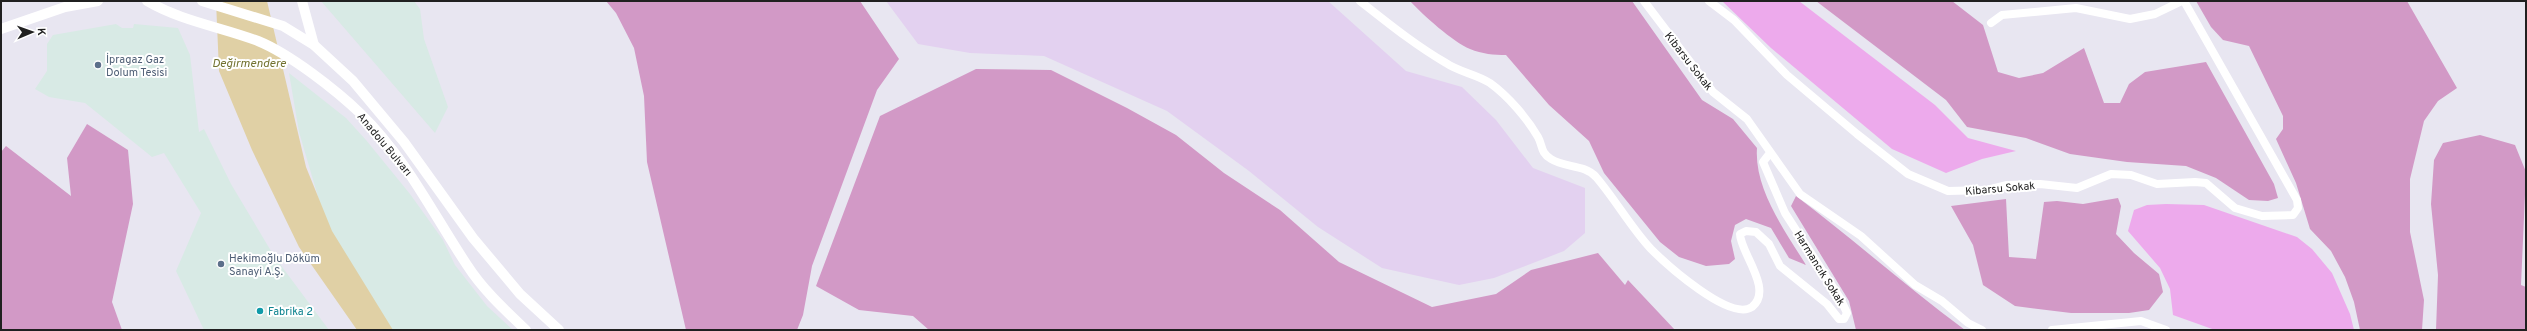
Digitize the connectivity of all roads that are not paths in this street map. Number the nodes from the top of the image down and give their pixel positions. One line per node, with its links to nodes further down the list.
1 (98, 1): 10 (street)
2 (147, 1): 13 (street, Anadolu Bulvarı)
3 (202, 1): 11 (street, Anadolu Bulvarı)
4 (302, 1): 11 (street)
5 (1360, 1): 12 (street, Harmancık Sokak)
6 (1644, 1): 12 (street, Kibarsu Sokak)
7 (1708, 1): 8 (street, Kibarsu Sokak)
8 (2183, 1): 9 (street)
9 (1991, 23)
10 (1, 29)
11 (314, 45): 14 (street, Anadolu Bulvarı)
12 (1770, 153): 15 (street)
13 (526, 330)
14 (559, 330)
15 (1982, 330)
16 (2052, 330): 17 (street)
17 (2166, 330)

